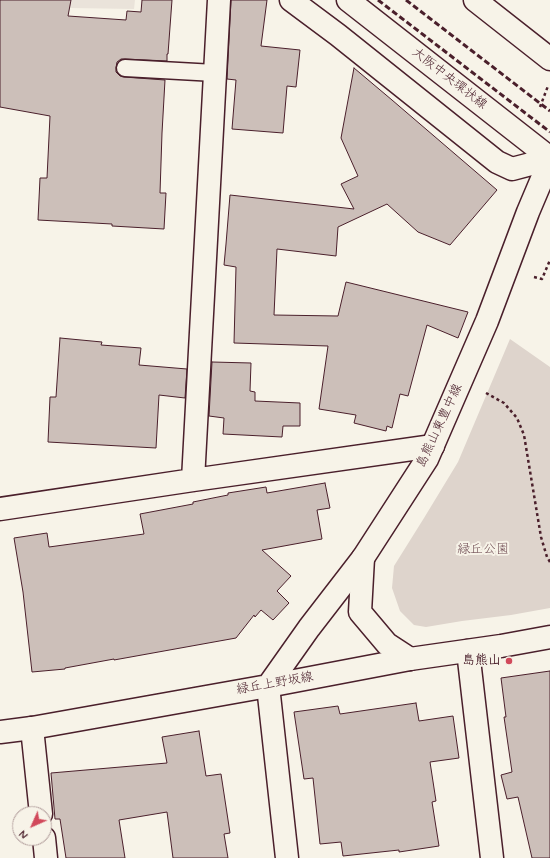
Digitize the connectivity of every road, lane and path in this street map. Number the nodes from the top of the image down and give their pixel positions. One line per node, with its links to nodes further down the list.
1 (219, 0): 7 (main road)
2 (291, 0): 10 (main road)
3 (348, 0): 10 (main road, 大阪中央環状線)
4 (475, 0): 5 (main road)
5 (550, 59)
6 (125, 68): 7 (lane)
7 (215, 73): 15 (main road)
8 (550, 82): 9 (path)
9 (540, 107)
10 (550, 159): 14 (main road, 島熊山東豊中線)
11 (550, 260): 12 (path)
12 (534, 272)
13 (481, 389): 18 (path)
14 (433, 446): 15 (main road); 17 (main road, 島熊山東豊中線)
15 (193, 480): 16 (main road)
16 (0, 509)
17 (364, 558): 21 (main road); 22 (main road, 島熊山東豊中線)
18 (550, 562)
19 (550, 637): 20 (main road, 緑丘上野坂線)
20 (468, 651): 21 (main road, 緑丘上野坂線); 29 (main road)
21 (410, 659): 22 (main road, 緑丘上野坂線)
22 (268, 686): 23 (main road, 緑丘上野坂線); 28 (main road)
23 (32, 728): 24 (main road, 緑丘上野坂線); 25 (main road)
24 (0, 732)
25 (40, 806)
26 (45, 846): 27 (main road)
27 (46, 858)
28 (287, 858)
29 (492, 858)

